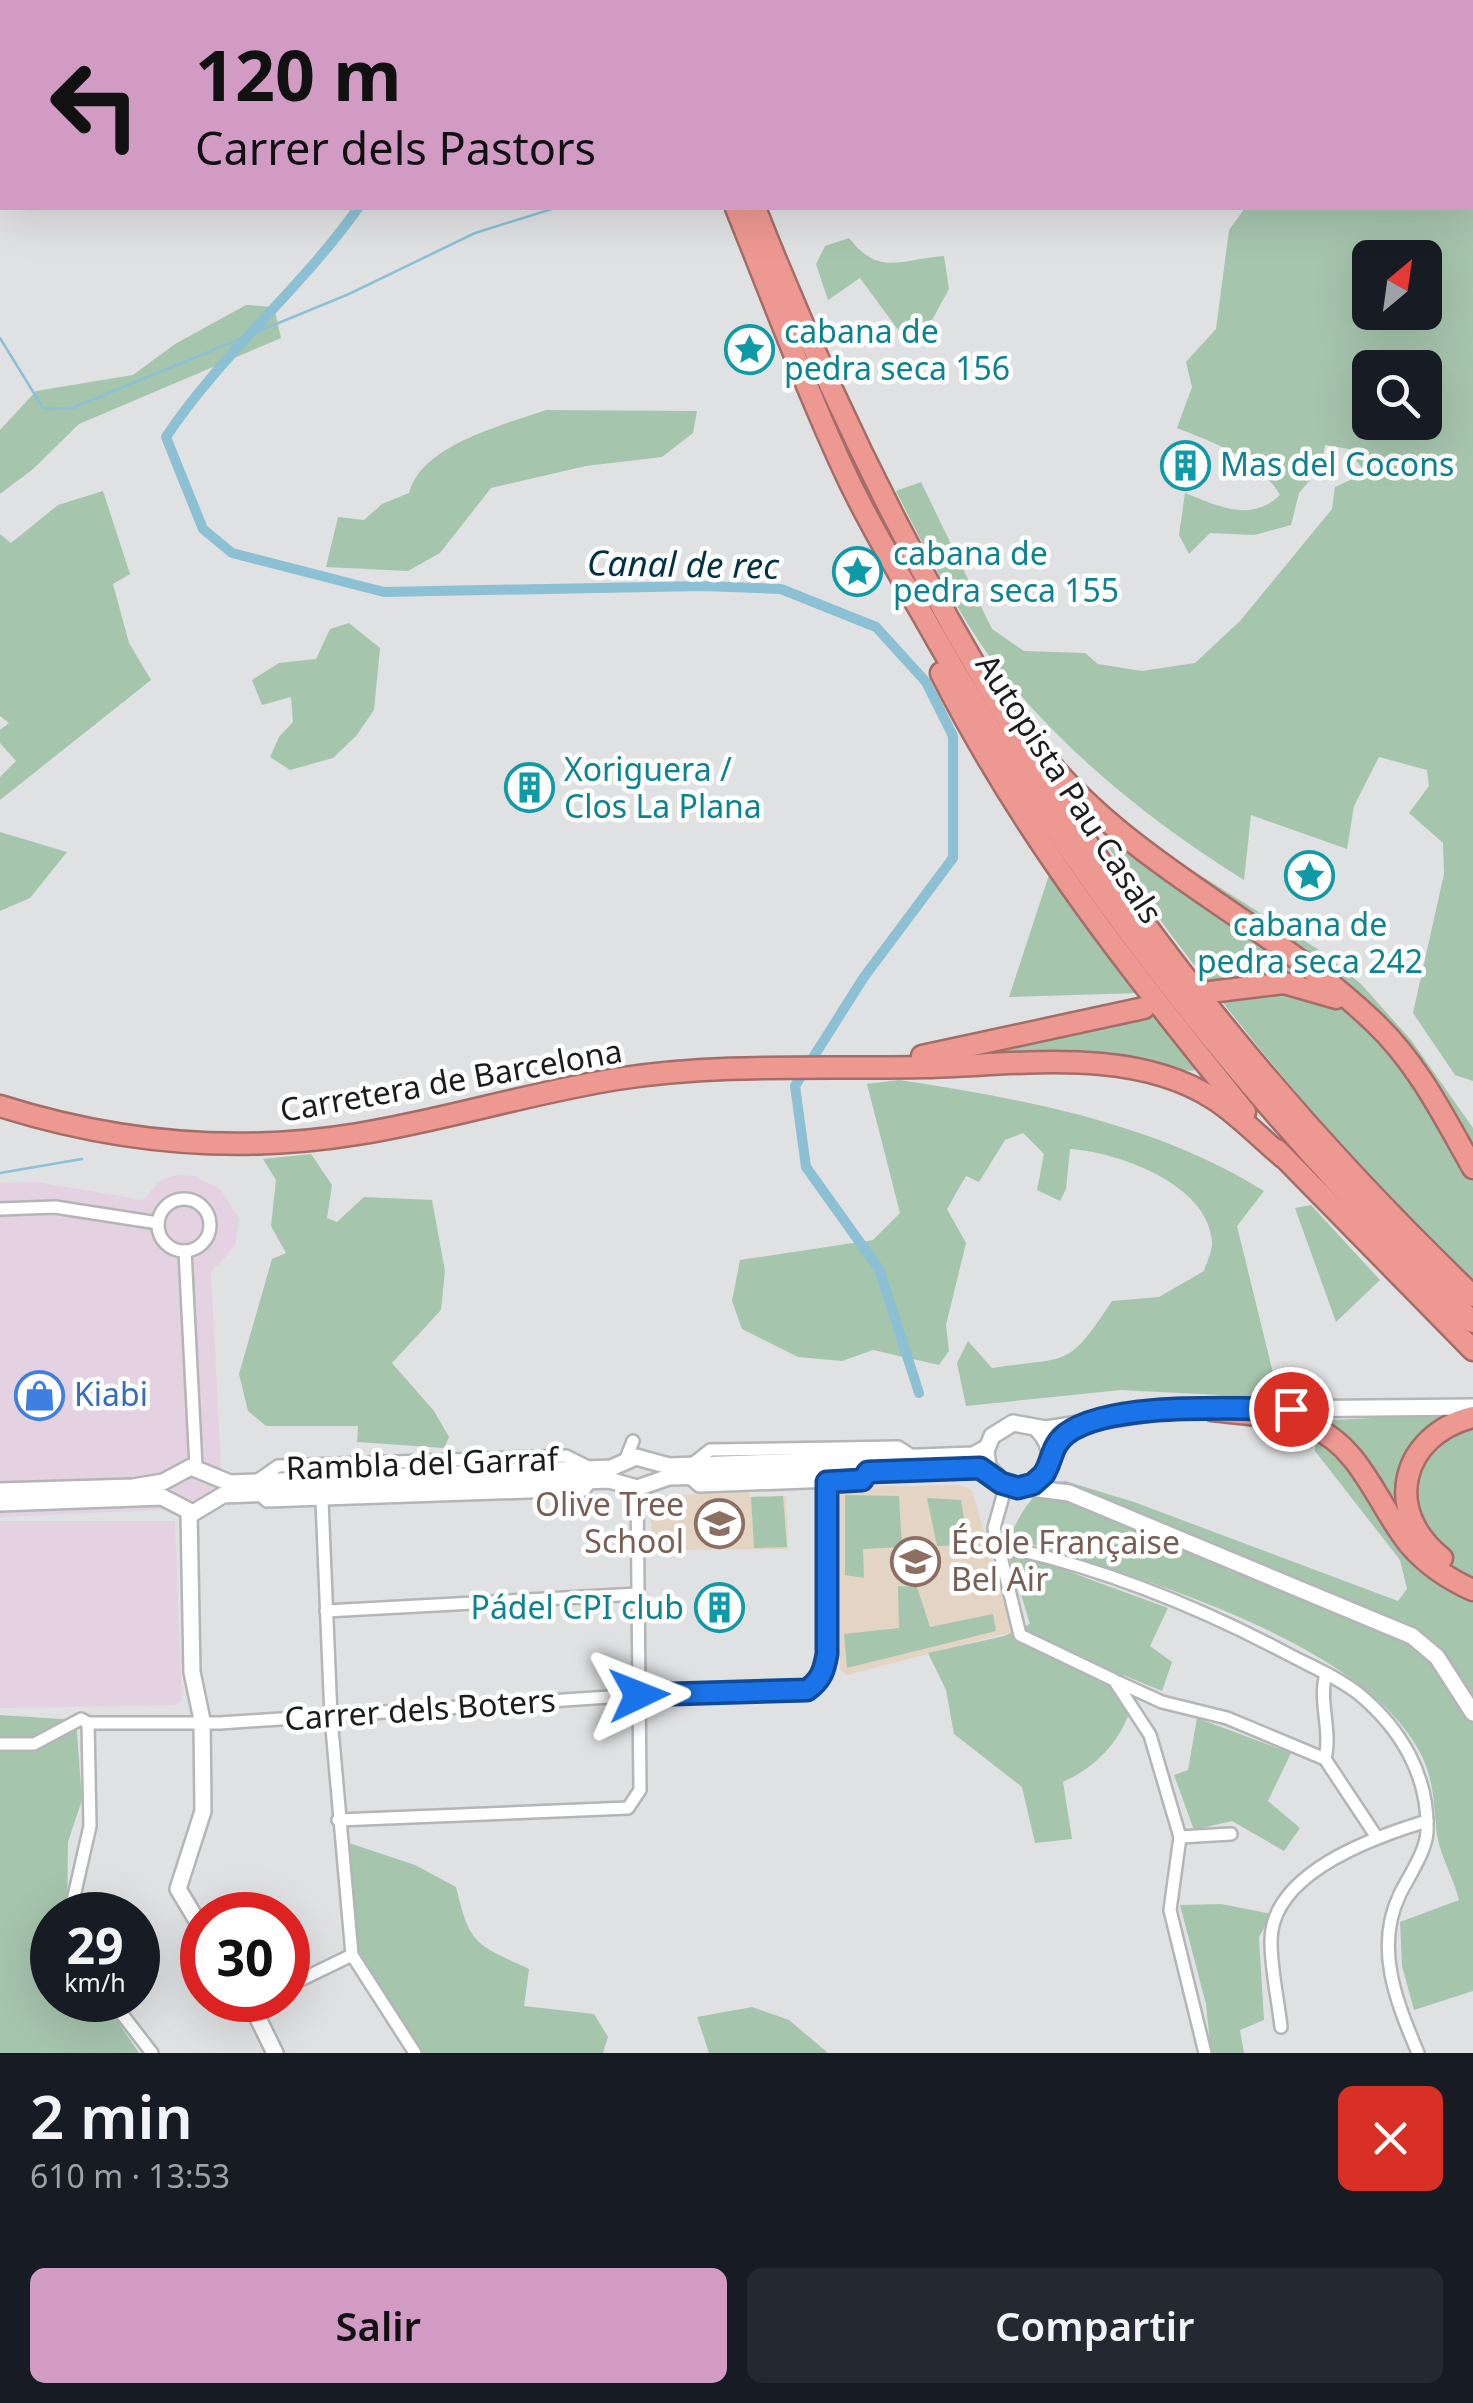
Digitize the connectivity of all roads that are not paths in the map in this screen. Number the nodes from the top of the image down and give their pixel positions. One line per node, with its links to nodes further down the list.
1 (737, 210): 3 (highway, Autopista Pau Casals)
2 (757, 210): 4 (highway, Autopista Pau Casals)
3 (886, 553): 11 (highway); 18 (highway, Autopista Pau Casals)
4 (949, 621): 7 (highway); 17 (highway, Autopista Pau Casals)
5 (1210, 992): 7 (highway)
6 (1144, 1008): 8 (highway)
7 (1379, 1027): 10 (highway)
8 (856, 1066): 9 (highway, Carretera de Barcelona); 11 (highway)
9 (0, 1106)
10 (1447, 1122): 12 (highway); 13 (highway)
11 (1284, 1157): 19 (highway)
12 (1473, 1168)
13 (1473, 1180)
14 (0, 1209): 15 (street)
15 (158, 1223): 16 (street); 16 (street)
16 (184, 1251): 29 (street)
17 (1473, 1296)
18 (1473, 1322)
19 (1473, 1350)
20 (1473, 1407): 21 (street)
21 (1212, 1410): 23 (street); 48 (highway)
22 (1473, 1417): 47 (highway)
23 (1089, 1420): 24 (street); 25 (street)
24 (1038, 1429): 25 (street); 26 (street)
25 (1050, 1458): 37 (street); 40 (street)
26 (982, 1460): 30 (street, Rambla del Garraf); 31 (street, Rambla del Garraf); 36 (street)
27 (645, 1461): 28 (street, Rambla del Garraf); 30 (street, Rambla del Garraf); 35 (street)
28 (623, 1464): 32 (street, Rambla del Garraf); 35 (street)
29 (203, 1471): 33 (street); 38 (street, Rambla del Garraf); 42 (street)
30 (690, 1472): 31 (street, Rambla del Garraf); 34 (street, Rambla del Garraf); 35 (street, Rambla del Garraf)
31 (868, 1472): 34 (street, Rambla del Garraf)
32 (592, 1475): 35 (street, Rambla del Garraf); 38 (street, Rambla del Garraf); 38 (street, Rambla del Garraf); 43 (street, Rambla del Garraf)
33 (174, 1476): 39 (street); 41 (street)
34 (827, 1482): 53 (street, Carrer dels Boters)
35 (636, 1485): 49 (street)
36 (1006, 1485): 37 (street); 46 (street)
37 (1030, 1485): 40 (street)
38 (257, 1488): 42 (street, Rambla del Garraf); 43 (street, Rambla del Garraf)
39 (0, 1491)
40 (1069, 1492): 54 (street)
41 (173, 1500): 44 (street); 45 (street)
42 (214, 1500): 45 (street, Rambla del Garraf)
43 (322, 1501): 50 (street)
44 (0, 1503)
45 (189, 1512): 56 (street)
46 (996, 1545): 51 (street); 52 (street)
47 (1473, 1576)
48 (1473, 1590)
49 (638, 1594): 50 (street); 53 (street)
50 (326, 1610): 55 (street)
51 (1326, 1674): 59 (street); 61 (street)
52 (1114, 1680): 59 (street); 64 (street)
53 (639, 1695): 55 (street, Carrer dels Boters); 60 (street)
54 (1473, 1712)
55 (331, 1717): 56 (street, Carrer dels Boters); 60 (street)
56 (202, 1720): 57 (street, Carrer dels Boters); 66 (street)
57 (88, 1723): 58 (street, Carrer dels Boters); 65 (street)
58 (0, 1744)
59 (1325, 1759): 63 (street)
60 (338, 1820): 67 (street)
61 (1427, 1821): 63 (street); 76 (street)
62 (1231, 1834): 64 (street)
63 (1376, 1836): 71 (street)
64 (1180, 1837): 75 (street)
65 (75, 1892)
66 (180, 1893)
67 (352, 1956): 68 (street); 72 (street)
68 (310, 1976)
69 (128, 2022): 73 (street)
70 (261, 2022): 74 (street)
71 (1281, 2027)
72 (413, 2052)
73 (152, 2053)
74 (275, 2053)
75 (1205, 2053)
76 (1418, 2053)

